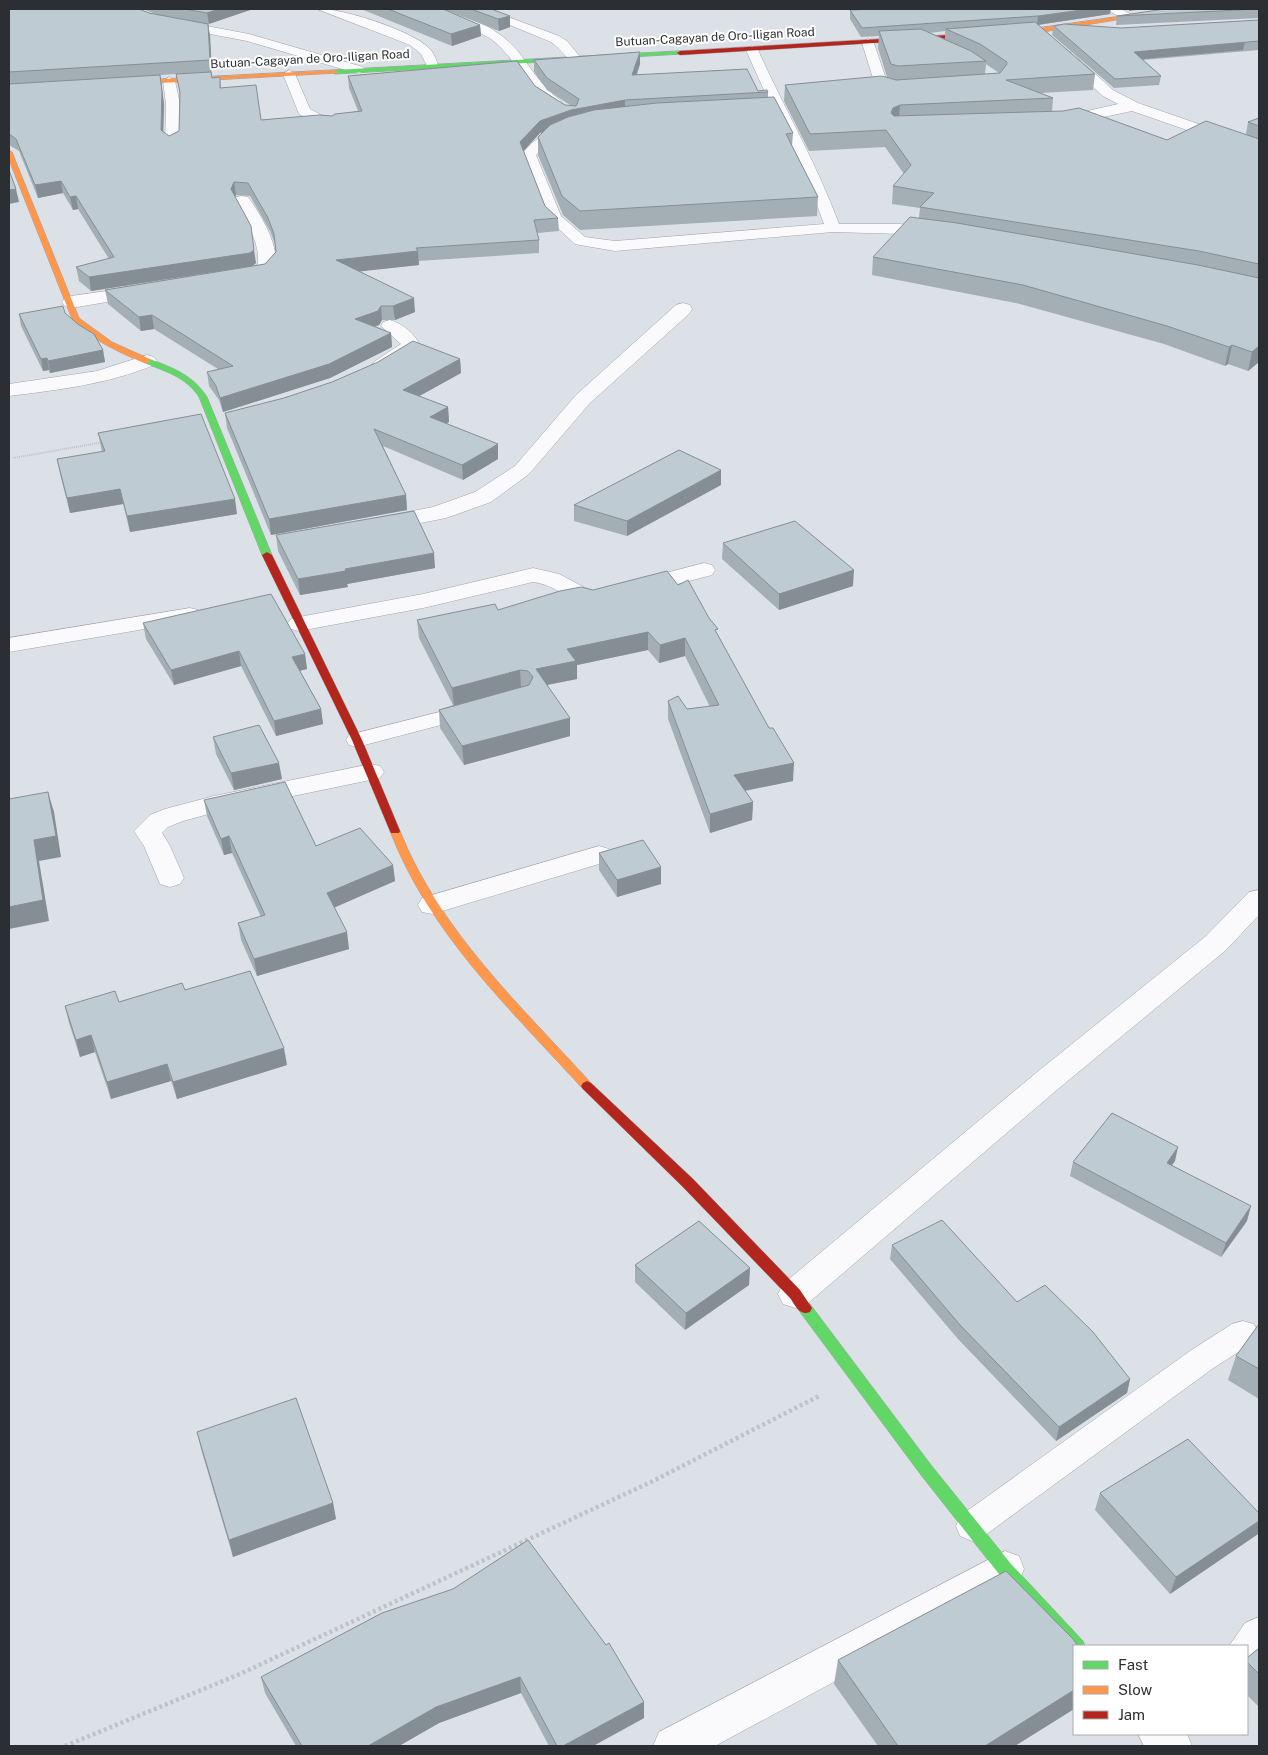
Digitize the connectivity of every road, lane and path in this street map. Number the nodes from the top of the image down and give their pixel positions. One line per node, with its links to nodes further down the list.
1 (127, 9): 18 (lane)
2 (323, 9): 17 (lane)
3 (429, 9): 16 (lane)
4 (477, 9): 15 (lane)
5 (1112, 9): 7 (lane)
6 (1180, 9): 7 (main road, Butuan-Cagayan de Oro-Iligan Road)
7 (1130, 17): 8 (main road, Butuan-Cagayan de Oro-Iligan Road)
8 (1062, 27): 9 (main road, Butuan-Cagayan de Oro-Iligan Road); 10 (main road)
9 (1036, 31): 11 (main road, Butuan-Cagayan de Oro-Iligan Road); 23 (street)
10 (1120, 31)
11 (921, 40): 12 (main road, Butuan-Cagayan de Oro-Iligan Road); 14 (lane)
12 (868, 43): 13 (main road, Butuan-Cagayan de Oro-Iligan Road); 22 (lane)
13 (752, 50): 15 (main road, Butuan-Cagayan de Oro-Iligan Road); 25 (lane)
14 (948, 52)
15 (574, 58): 16 (main road, Butuan-Cagayan de Oro-Iligan Road)
16 (517, 61): 17 (main road, Butuan-Cagayan de Oro-Iligan Road); 24 (lane)
17 (432, 65): 18 (main road, Butuan-Cagayan de Oro-Iligan Road)
18 (359, 70): 19 (main road, Butuan-Cagayan de Oro-Iligan Road)
19 (289, 74): 20 (main road, Butuan-Cagayan de Oro-Iligan Road); 28 (lane)
20 (170, 81): 21 (main road, Butuan-Cagayan de Oro-Iligan Road); 30 (lane)
21 (113, 84)
22 (914, 89)
23 (1133, 106): 27 (street); 31 (street)
24 (564, 108)
25 (778, 109): 26 (lane); 34 (lane)
26 (762, 110)
27 (1041, 122)
28 (328, 124)
29 (581, 126): 34 (lane)
30 (172, 143)
31 (1259, 150)
32 (9, 152): 38 (main road)
33 (242, 201): 36 (street)
34 (833, 228): 35 (lane)
35 (945, 234)
36 (226, 279)
37 (160, 288): 38 (street)
38 (71, 302): 41 (main road)
39 (683, 309): 46 (street)
40 (390, 326): 42 (street)
41 (147, 361): 43 (street); 49 (main road)
42 (368, 372)
43 (9, 390)
44 (108, 441): 45 (path)
45 (13, 458)
46 (358, 528)
47 (704, 570): 49 (street)
48 (213, 611): 50 (street)
49 (299, 624): 52 (main road)
50 (9, 645)
51 (494, 704): 52 (lane)
52 (357, 740): 53 (main road)
53 (371, 772): 55 (street); 57 (main road)
54 (599, 855): 57 (street)
55 (170, 878)
56 (1259, 899): 58 (street)
57 (432, 905): 58 (main road)
58 (795, 1294): 60 (main road)
59 (1242, 1333): 61 (lane)
60 (857, 1376): 61 (main road); 68 (path)
61 (972, 1526): 62 (main road)
62 (1005, 1569): 64 (main road); 69 (street)
63 (1259, 1636): 65 (street)
64 (1077, 1645)
65 (1248, 1650)
66 (1160, 1735): 70 (street)
67 (1179, 1735): 70 (street)
68 (65, 1746)
69 (674, 1746)
70 (1170, 1746)

